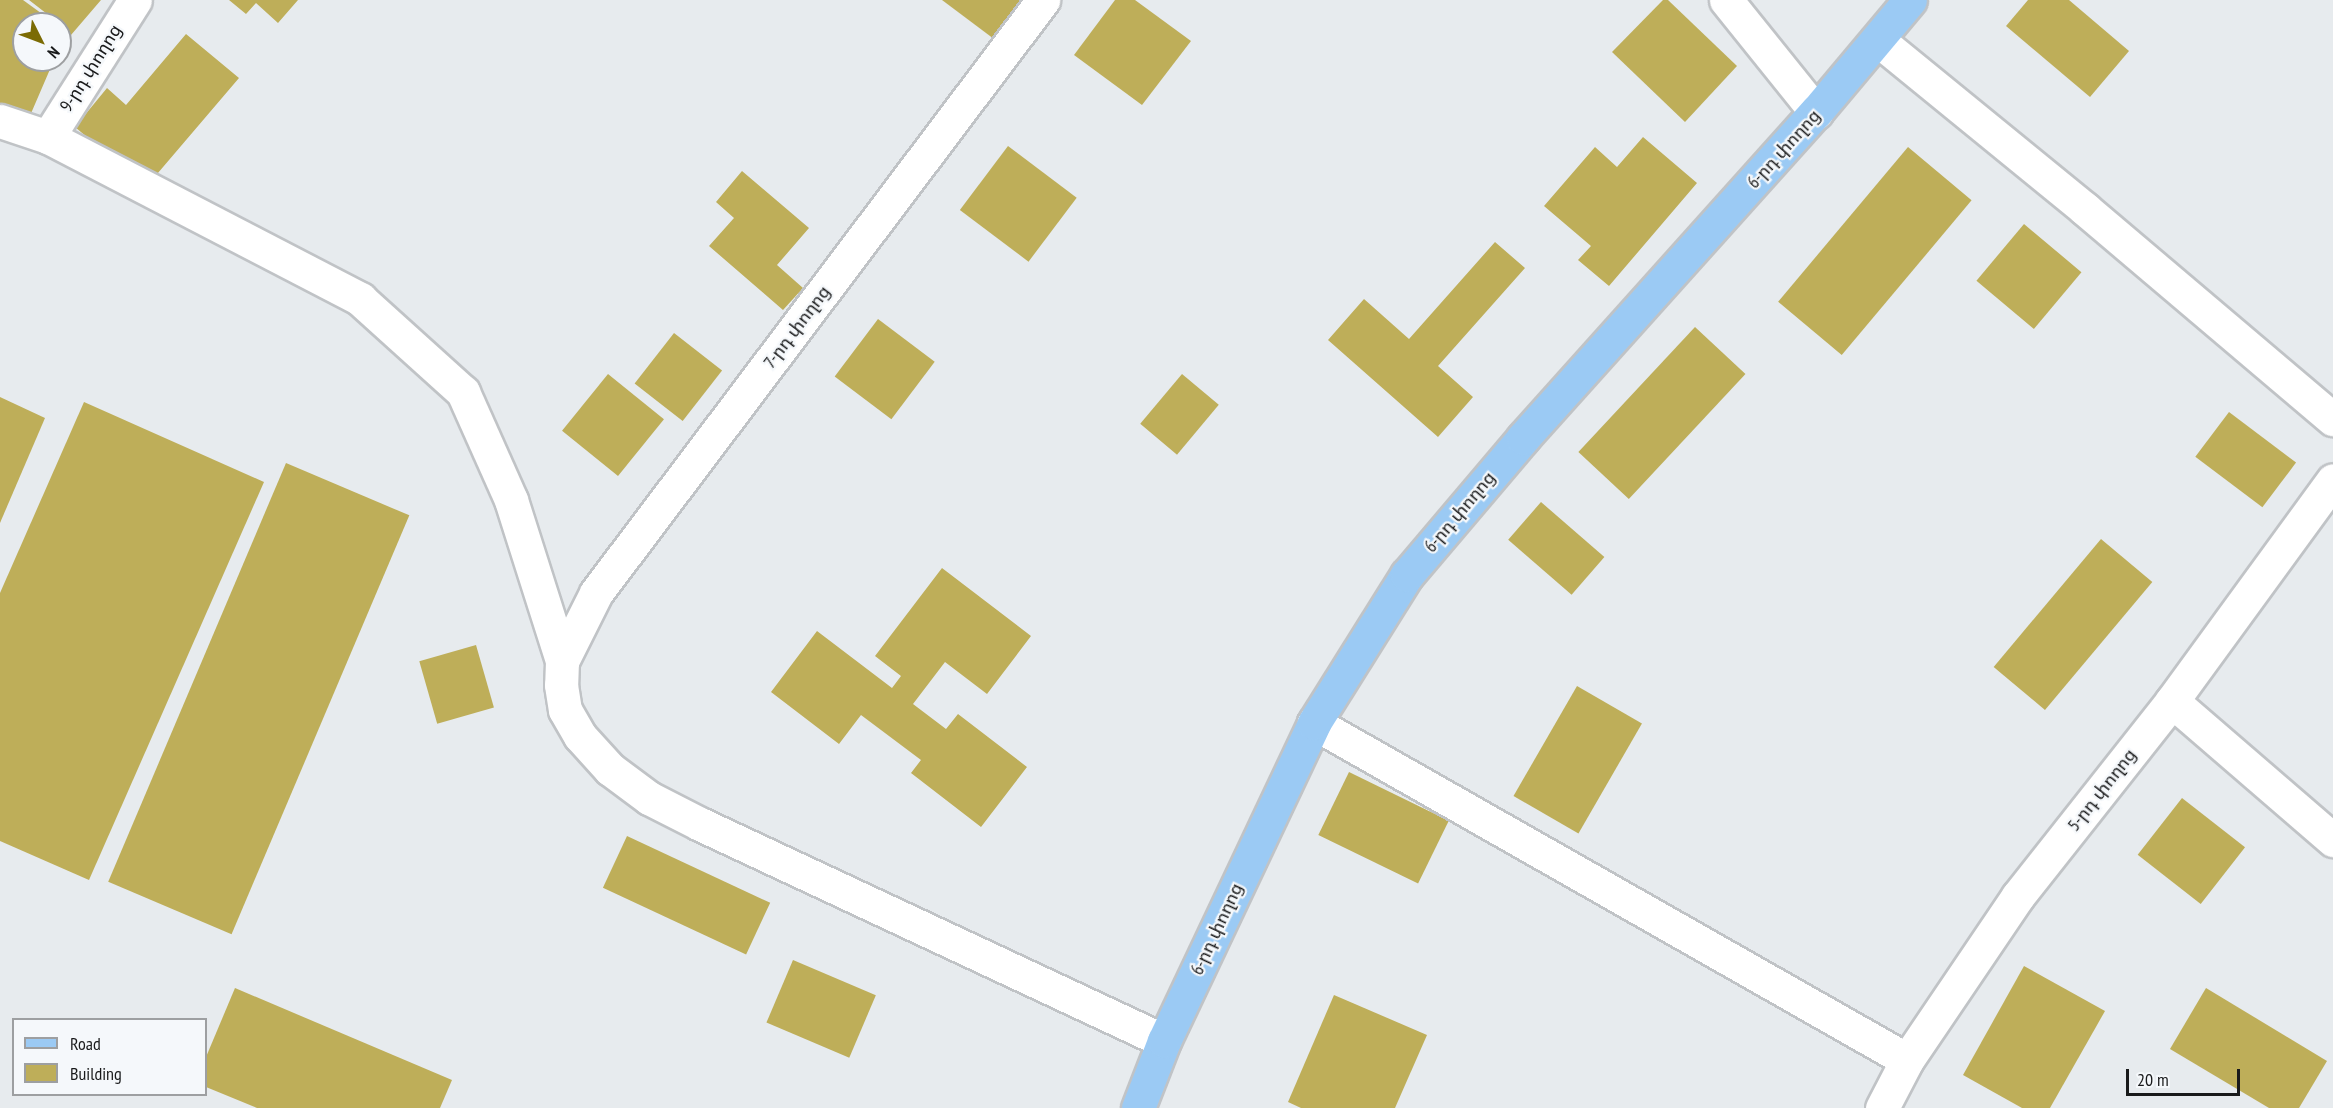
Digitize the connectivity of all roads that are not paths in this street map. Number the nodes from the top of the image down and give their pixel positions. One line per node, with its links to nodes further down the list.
1 (135, 0): 8 (street, 9-րդ փողոց)
2 (1043, 0): 11 (street, 7-րդ փողոց)
3 (1726, 0): 6 (street)
4 (1910, 0): 5 (main road, 6-րդ փողոց)
5 (1878, 40): 6 (main road, 6-րդ փողոց); 9 (street)
6 (1816, 112): 13 (main road, 6-րդ փողոց)
7 (0, 121): 8 (street)
8 (48, 137): 11 (street)
9 (2333, 420)
10 (2333, 480): 12 (street, 5-րդ փողոց)
11 (562, 661): 15 (street)
12 (2172, 701): 14 (street); 16 (street, 5-րդ փողոց)
13 (1314, 723): 15 (main road, 6-րդ փողոց); 16 (street)
14 (2333, 840)
15 (1164, 1041): 17 (main road, 6-րդ փողոց)
16 (1907, 1060): 18 (street, 5-րդ փողոց)
17 (1138, 1108)
18 (1882, 1108)

